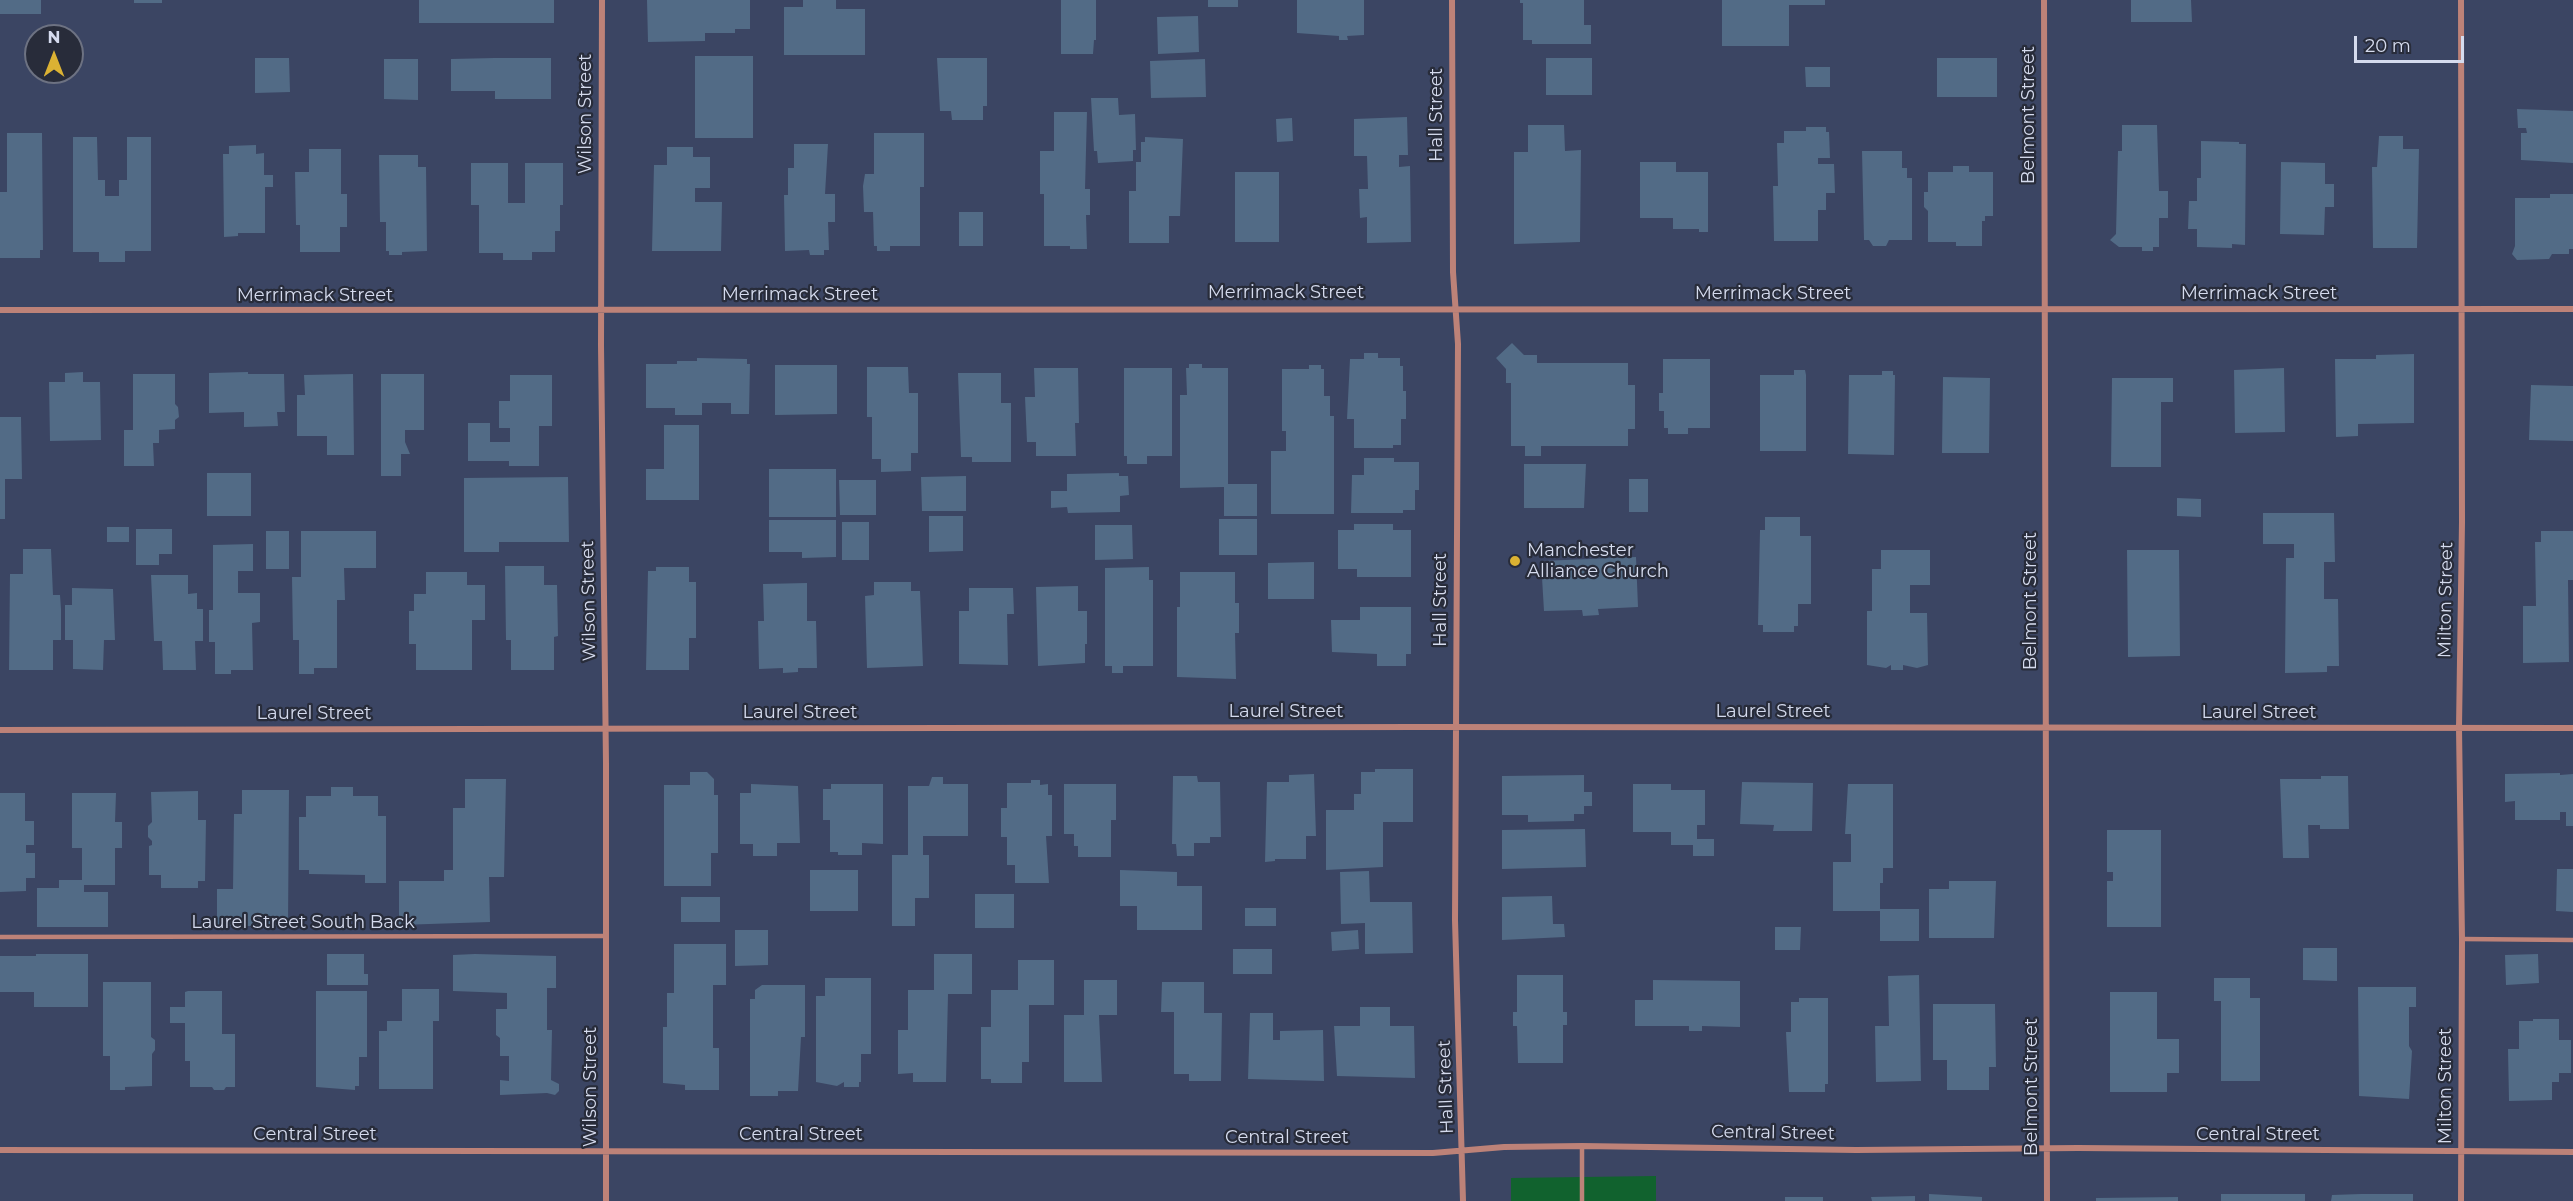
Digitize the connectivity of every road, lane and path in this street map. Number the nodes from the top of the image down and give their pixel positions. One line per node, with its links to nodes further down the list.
1 (602, 0): 10 (street, Wilson Street)
2 (1452, 0): 5 (street, Hall Street)
3 (2044, 0): 6 (street, Belmont Street)
4 (2461, 0): 9 (street, Milton Street)
5 (1455, 308): 6 (street, Merrimack Street); 10 (street, Merrimack Street); 11 (street, Hall Street)
6 (2044, 309): 9 (street, Merrimack Street); 12 (street, Belmont Street)
7 (2573, 309): 9 (street, Merrimack Street)
8 (0, 310): 10 (street, Merrimack Street)
9 (2461, 310): 13 (street, Milton Street)
10 (601, 311): 15 (street, Wilson Street)
11 (1456, 727): 12 (street, Laurel Street); 15 (street, Laurel Street); 25 (street, Hall Street)
12 (2047, 728): 13 (street, Laurel Street); 22 (street, Belmont Street)
13 (2459, 728): 14 (street, Laurel Street); 19 (street, Milton Street)
14 (2573, 728)
15 (605, 729): 16 (street, Laurel Street); 17 (street, Wilson Street)
16 (0, 730)
17 (606, 936): 18 (lane, Laurel Street South Back); 24 (street, Wilson Street)
18 (0, 937)
19 (2462, 939): 20 (lane); 26 (street, Milton Street)
20 (2573, 940)
21 (1582, 1146): 22 (street, Central Street); 25 (street, Central Street); 30 (lane)
22 (2047, 1148): 26 (street, Central Street); 31 (street, Belmont Street)
23 (0, 1150): 24 (street, Central Street)
24 (607, 1150): 25 (street, Central Street); 28 (street, Wilson Street)
25 (1462, 1150): 29 (street, Hall Street)
26 (2461, 1151): 27 (street, Central Street); 32 (street, Milton Street)
27 (2573, 1152)
28 (606, 1201)
29 (1463, 1201)
30 (1582, 1201)
31 (2048, 1201)
32 (2461, 1201)

